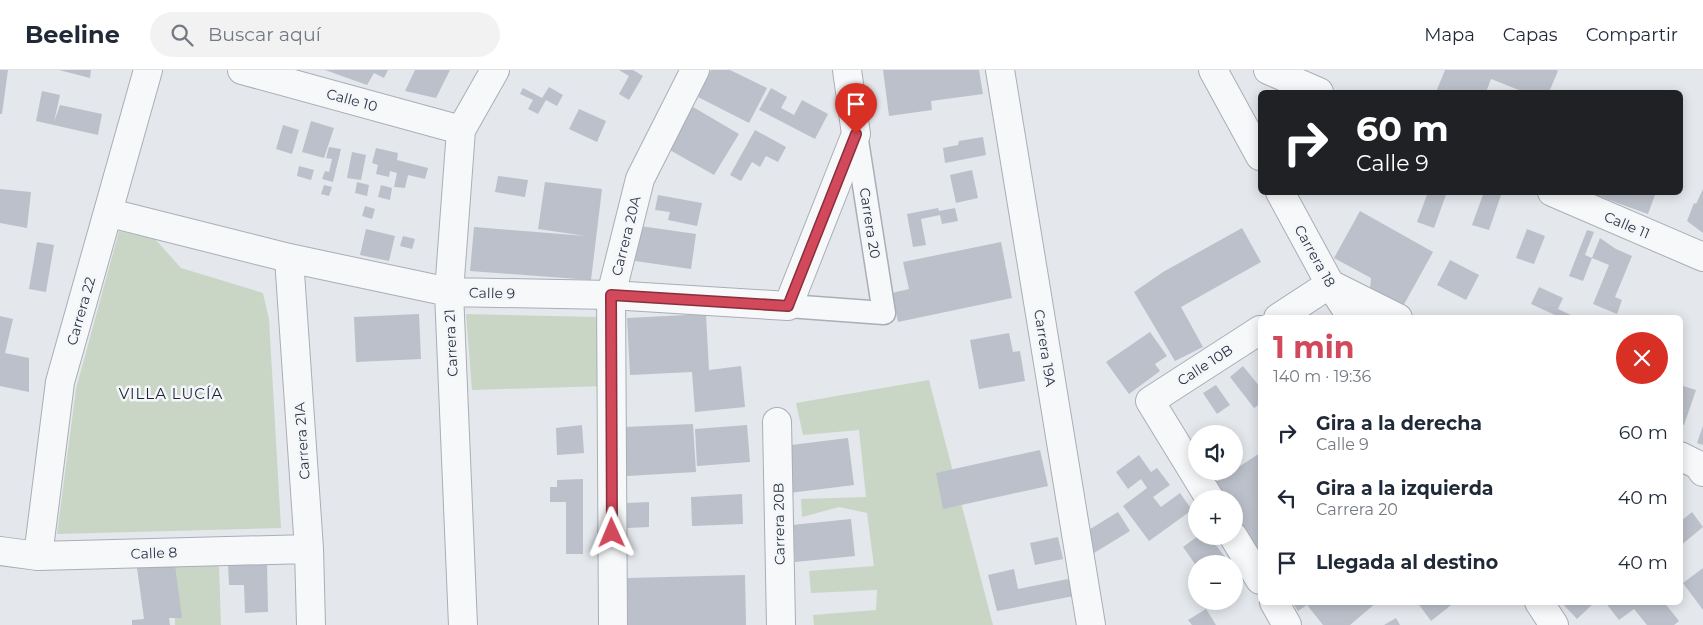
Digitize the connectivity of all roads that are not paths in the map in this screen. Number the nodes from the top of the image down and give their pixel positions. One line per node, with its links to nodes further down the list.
1 (148, 70): 15 (street, Carrera 22)
2 (242, 70): 10 (street, Calle 10)
3 (495, 70): 10 (street, Carrera 21)
4 (695, 70): 20 (street, Carrera 20A)
5 (846, 70): 11 (street, Carrera 20)
6 (1000, 70): 42 (street, Carrera 19A)
7 (1213, 70): 12 (street)
8 (1268, 70): 9 (street)
9 (1314, 90)
10 (462, 130): 19 (street, Carrera 21)
11 (856, 134): 21 (street, Carrera 20); 22 (street, Carrera 20)
12 (1258, 152)
13 (1282, 195): 18 (street, Carrera 18)
14 (1559, 195): 16 (street, Calle 11)
15 (110, 213): 17 (street, Calle 9); 34 (street, Carrera 22)
16 (1703, 257)
17 (289, 258): 19 (street, Calle 9); 32 (street, Carrera 21A)
18 (1330, 284): 23 (street); 24 (street, Carrera 18); 25 (street)
19 (449, 292): 20 (street, Calle 9); 39 (street, Carrera 21)
20 (611, 295): 21 (street, Calle 9); 40 (street, Carrera 20A)
21 (788, 306): 22 (street, Calle 9)
22 (884, 313)
23 (1283, 315)
24 (1350, 315)
25 (1392, 315)
26 (1258, 331): 30 (street, Calle 10B)
27 (777, 422): 41 (street, Carrera 20B)
28 (1683, 458): 29 (street)
29 (1703, 472)
30 (1204, 490)
31 (1239, 545): 35 (street)
32 (309, 548): 34 (street, Calle 8); 38 (street, Carrera 21A)
33 (0, 551): 34 (street, Calle 8)
34 (38, 556)
35 (1258, 577)
36 (1276, 605): 43 (street)
37 (1541, 605): 44 (street)
38 (311, 625)
39 (464, 625)
40 (613, 625)
41 (781, 625)
42 (1091, 625)
43 (1287, 625)
44 (1554, 625)

